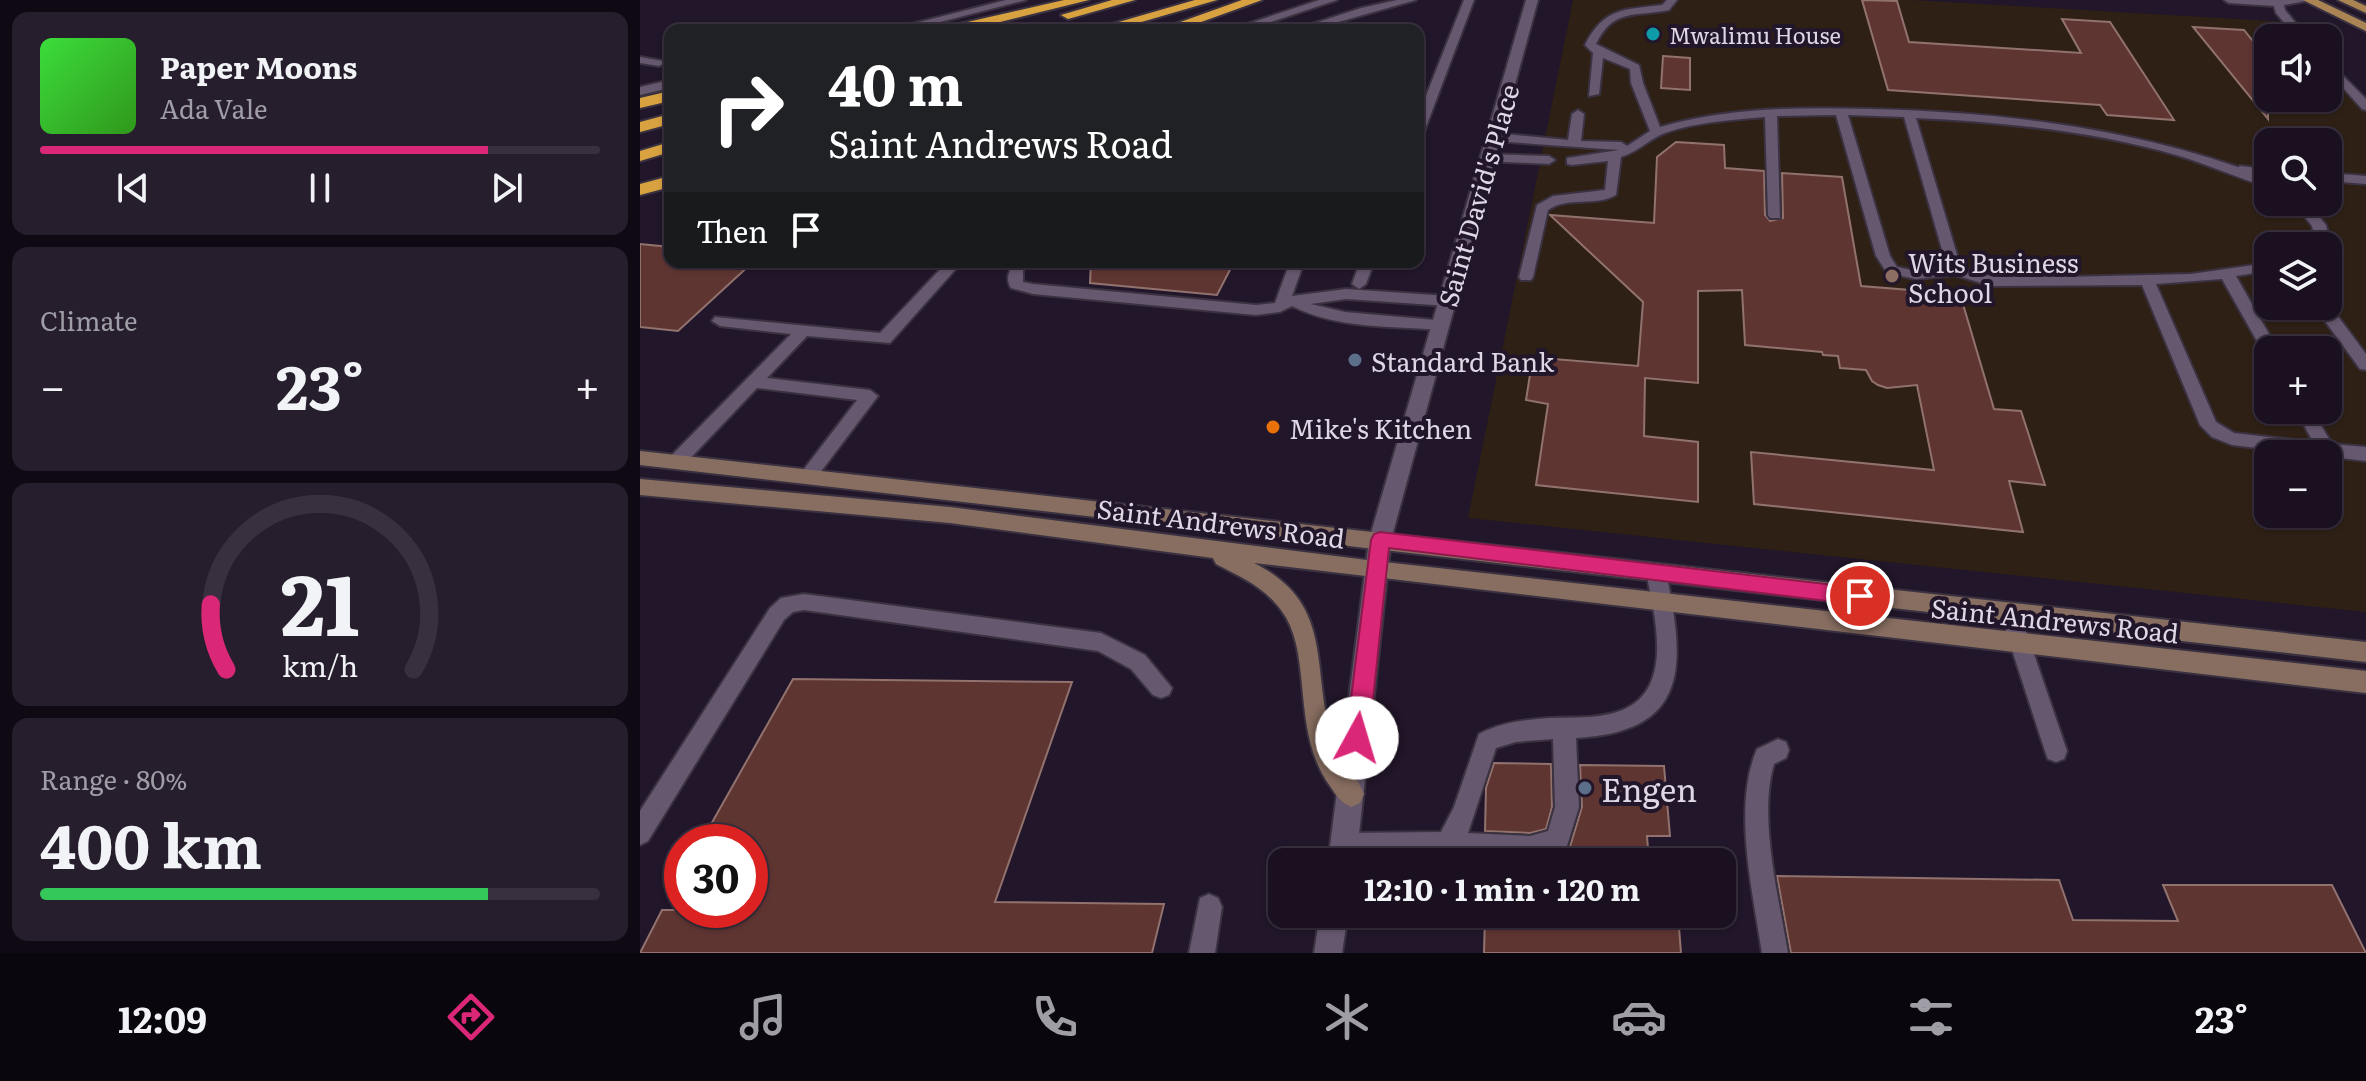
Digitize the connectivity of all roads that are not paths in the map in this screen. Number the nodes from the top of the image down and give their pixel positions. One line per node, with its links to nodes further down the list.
1 (1020, 0): 16 (street)
2 (1082, 0): 17 (highway)
3 (1128, 0): 18 (highway)
4 (1210, 0): 19 (highway)
5 (1255, 0): 20 (highway)
6 (1331, 0): 21 (street)
7 (1411, 0): 22 (lane)
8 (1469, 0): 39 (lane)
9 (1532, 0): 43 (street, Saint David's Place)
10 (1672, 0): 25 (lane)
11 (2229, 0): 14 (lane)
12 (2308, 0): 14 (lane); 24 (main road)
13 (2344, 0): 15 (main road)
14 (2279, 3): 23 (lane)
15 (2366, 10)
16 (919, 24)
17 (976, 24)
18 (1034, 24)
19 (1120, 24)
20 (1183, 24)
21 (1254, 24)
22 (1319, 24)
23 (2291, 24)
24 (2366, 27)
25 (1598, 53): 31 (lane); 42 (lane)
26 (640, 60): 27 (lane)
27 (659, 63)
28 (2342, 79): 34 (lane)
29 (664, 85): 30 (street)
30 (640, 91)
31 (1593, 94)
32 (664, 97): 33 (highway)
33 (640, 103)
34 (2366, 106)
35 (1841, 111): 36 (lane); 37 (lane); 65 (lane)
36 (1771, 113): 42 (lane); 59 (lane)
37 (1909, 113): 52 (lane); 65 (lane)
38 (1578, 114): 44 (lane)
39 (1424, 116)
40 (664, 121): 41 (highway)
41 (640, 127)
42 (1656, 132): 45 (lane)
43 (1494, 137): 44 (lane); 49 (street, Saint David's Place)
44 (1574, 144): 45 (lane)
45 (1636, 147): 47 (lane)
46 (664, 149): 48 (highway)
47 (1615, 154): 51 (lane); 67 (lane)
48 (640, 156)
49 (1488, 158): 50 (lane); 71 (street, Saint David's Place)
50 (1549, 160)
51 (1572, 161)
52 (2240, 170): 53 (street); 54 (lane)
53 (2254, 172)
54 (2254, 176)
55 (2342, 178): 56 (street)
56 (2366, 180)
57 (664, 183): 58 (highway)
58 (640, 190)
59 (1775, 215)
60 (949, 268): 75 (lane)
61 (1018, 268): 70 (lane)
62 (1296, 268): 70 (lane)
63 (1365, 268): 69 (lane)
64 (2254, 269): 66 (lane)
65 (1955, 271): 68 (lane)
66 (2227, 274): 68 (lane); 76 (lane)
67 (1526, 277)
68 (2147, 280): 79 (lane)
69 (1359, 284)
70 (1290, 301): 71 (lane); 74 (lane)
71 (1448, 301): 74 (street, Saint David's Place)
72 (2332, 320): 77 (lane)
73 (720, 321): 75 (lane)
74 (1441, 325): 86 (street, Saint David's Place)
75 (803, 331): 78 (lane)
76 (2262, 336)
77 (2366, 365)
78 (753, 382): 83 (lane); 84 (lane)
79 (2254, 442)
80 (2342, 452): 81 (lane)
81 (2366, 454)
82 (640, 458): 83 (main road, Saint Andrews Road)
83 (676, 462): 84 (main road, Saint Andrews Road)
84 (807, 477): 86 (main road, Saint Andrews Road)
85 (640, 487): 87 (main road, Saint Andrews Road)
86 (1380, 540): 88 (street, Saint David's Place); 89 (main road, Saint Andrews Road)
87 (1194, 547): 88 (main road, Saint Andrews Road); 99 (main road)
88 (1375, 570): 90 (main road, Saint Andrews Road); 99 (street, Saint David's Place)
89 (1656, 572): 90 (lane); 91 (main road, Saint Andrews Road)
90 (1662, 603): 92 (main road, Saint Andrews Road); 96 (lane)
91 (2010, 613): 92 (lane); 93 (main road, Saint Andrews Road)
92 (2020, 643): 94 (main road, Saint Andrews Road); 98 (lane)
93 (2366, 652)
94 (2366, 682)
95 (1161, 688): 100 (lane)
96 (1564, 727): 101 (lane); 101 (lane)
97 (1778, 750): 108 (lane)
98 (2056, 751)
99 (1351, 794): 102 (street, Saint David's Place)
100 (640, 833)
101 (1447, 844): 103 (lane)
102 (1344, 848)
103 (1401, 848)
104 (1209, 907): 106 (lane)
105 (1332, 928): 107 (street)
106 (1202, 953)
107 (1328, 953)
108 (1775, 953)

